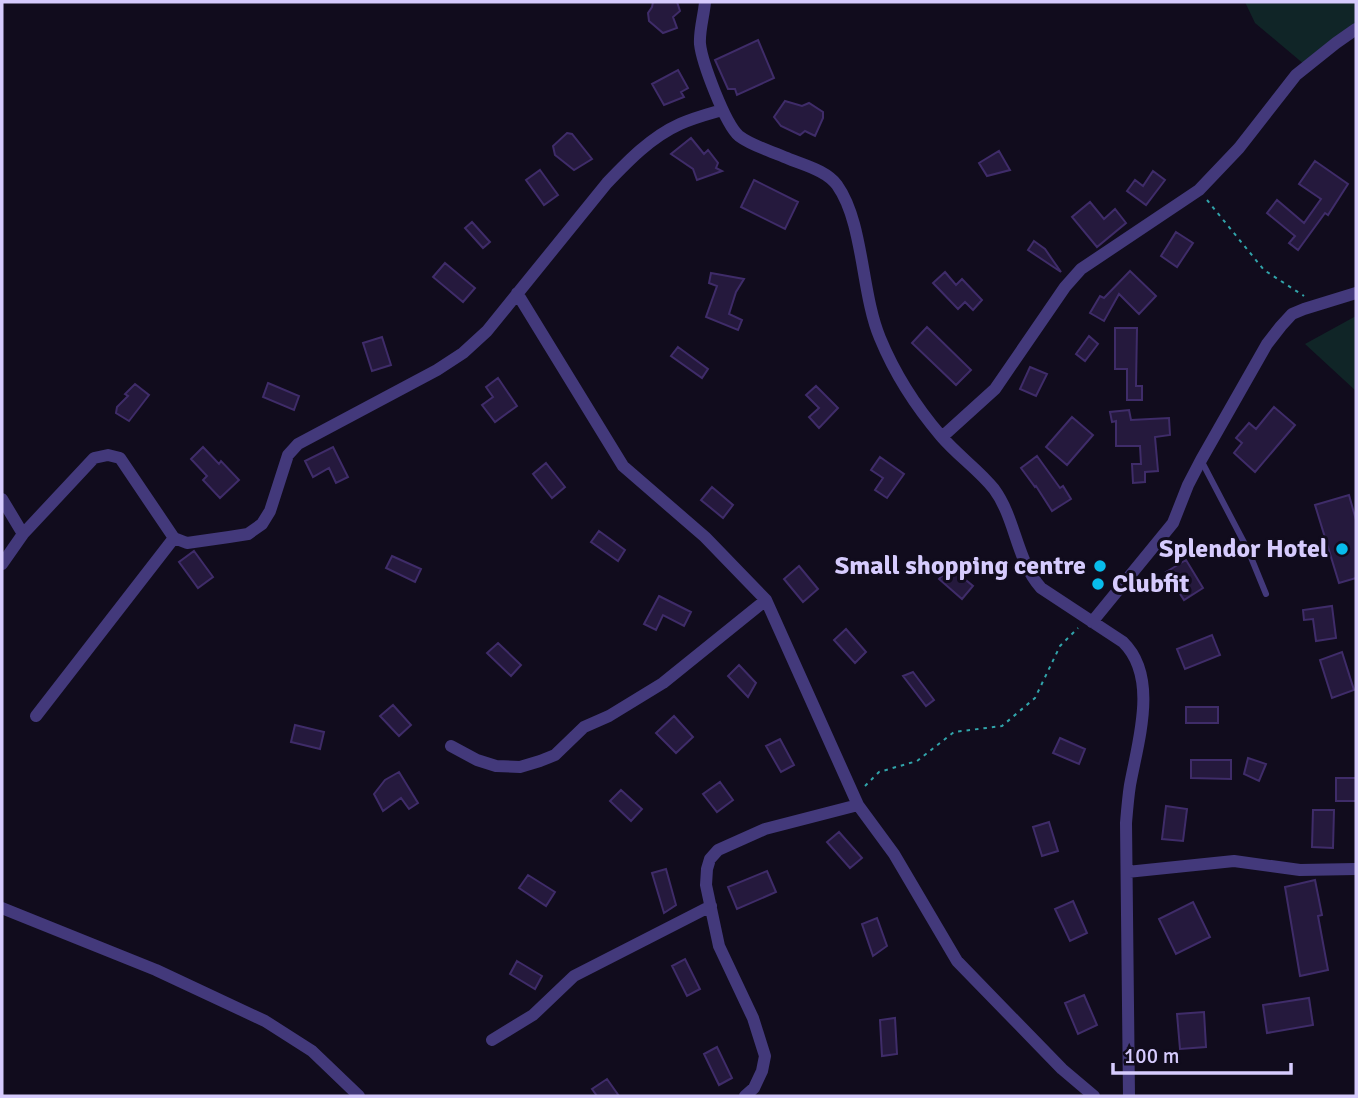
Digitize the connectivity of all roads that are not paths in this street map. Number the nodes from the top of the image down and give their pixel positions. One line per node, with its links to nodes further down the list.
1 (705, 2): 3 (street)
2 (1356, 29): 6 (street)
3 (722, 110): 4 (street); 6 (street)
4 (517, 293): 10 (street); 13 (street)
5 (1356, 293): 7 (street)
6 (942, 437): 14 (street)
7 (1201, 460): 12 (lane); 14 (street)
8 (2, 499): 9 (street)
9 (23, 534): 10 (street); 11 (street)
10 (174, 538): 15 (street)
11 (2, 564)
12 (1266, 594)
13 (766, 600): 16 (street); 17 (street)
14 (1092, 622): 19 (street)
15 (36, 716)
16 (451, 746)
17 (856, 801): 20 (street); 25 (street)
18 (1356, 869): 19 (street)
19 (1127, 872): 26 (street)
20 (711, 906): 22 (street); 24 (street)
21 (2, 908): 23 (street)
22 (492, 1040)
23 (359, 1096)
24 (745, 1096)
25 (1094, 1096)
26 (1129, 1096)

